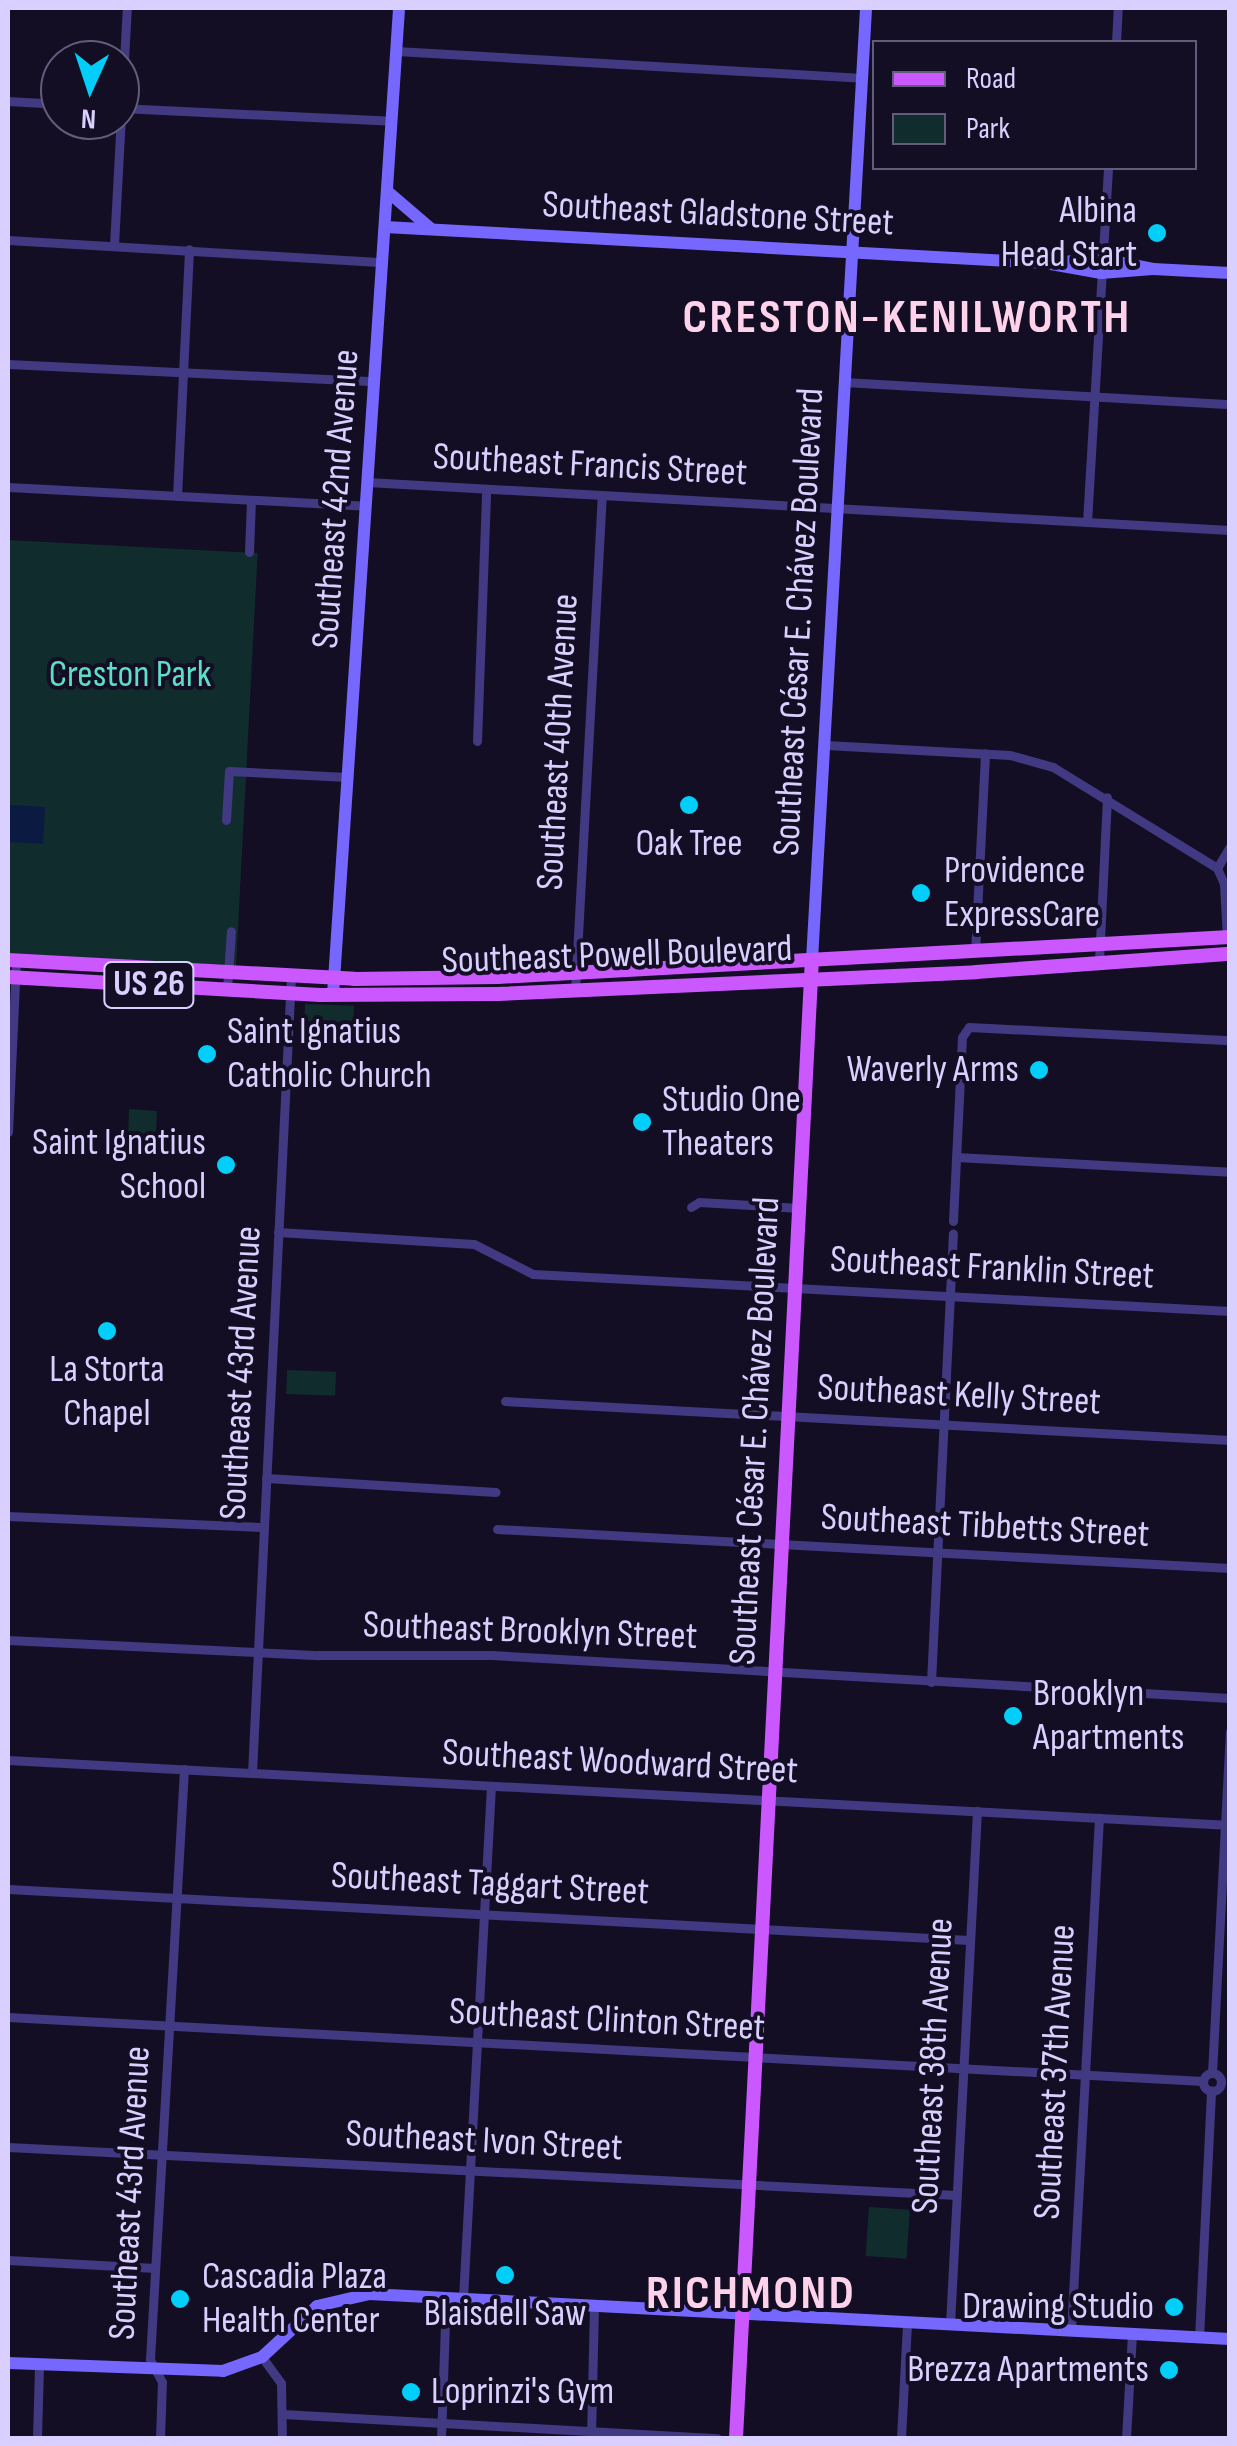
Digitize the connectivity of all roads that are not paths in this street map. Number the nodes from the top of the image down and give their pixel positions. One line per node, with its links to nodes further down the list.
1 (128, 8): 5 (street)
2 (399, 8): 7 (main road, Southeast 42nd Avenue)
3 (866, 8): 8 (main road, Southeast César E. Chávez Boulevard)
4 (1118, 8): 6 (street)
5 (126, 40)
6 (1116, 40)
7 (396, 51): 8 (street); 12 (main road, Southeast 42nd Avenue)
8 (862, 78): 21 (main road, Southeast César E. Chávez Boulevard)
9 (8, 102): 10 (street)
10 (40, 103)
11 (140, 109): 12 (street)
12 (392, 121): 15 (main road, Southeast 42nd Avenue)
13 (119, 140): 19 (street)
14 (1108, 170): 23 (street)
15 (387, 191): 16 (main road, Southeast 42nd Avenue); 17 (main road)
16 (384, 227): 17 (main road, Southeast Gladstone Street); 22 (main road, Southeast 42nd Avenue)
17 (430, 228): 21 (main road, Southeast Gladstone Street)
18 (8, 240): 19 (street)
19 (114, 245): 20 (street)
20 (189, 249): 22 (street); 26 (street)
21 (852, 252): 23 (main road, Southeast Gladstone Street); 28 (main road, Southeast César E. Chávez Boulevard)
22 (382, 262): 27 (main road, Southeast 42nd Avenue)
23 (1102, 266): 24 (main road, Southeast Gladstone Street); 29 (street)
24 (1230, 273)
25 (8, 364): 26 (street)
26 (183, 373): 27 (street); 34 (street)
27 (374, 381): 31 (main road, Southeast 42nd Avenue)
28 (844, 382): 29 (street); 38 (main road, Southeast César E. Chávez Boulevard)
29 (1094, 396): 30 (street); 39 (street)
30 (1230, 404)
31 (367, 482): 33 (street, Southeast Francis Street); 37 (main road, Southeast 42nd Avenue)
32 (8, 488): 34 (street)
33 (486, 490): 35 (street, Southeast Francis Street); 42 (street)
34 (178, 496): 36 (street)
35 (602, 496): 38 (street, Southeast Francis Street); 60 (street, Southeast 40th Avenue)
36 (251, 500): 37 (street); 41 (street)
37 (365, 506): 45 (main road, Southeast 42nd Avenue)
38 (837, 508): 39 (street, Southeast Francis Street); 43 (main road, Southeast César E. Chávez Boulevard)
39 (1086, 522): 40 (street, Southeast Francis Street)
40 (1230, 530)
41 (249, 552)
42 (477, 741)
43 (826, 745): 44 (street); 56 (main road, Southeast César E. Chávez Boulevard)
44 (985, 753): 46 (street); 53 (street)
45 (347, 777): 47 (street); 63 (main road, Southeast 42nd Avenue)
46 (1106, 797): 49 (street); 52 (street)
47 (226, 820)
48 (1230, 846): 49 (street)
49 (1217, 868): 51 (street)
50 (231, 932): 59 (street)
51 (1228, 938): 52 (main road, Southeast Powell Boulevard / US 26); 55 (main road)
52 (1099, 944): 53 (main road, Southeast Powell Boulevard / US 26); 58 (street)
53 (975, 952): 56 (main road, Southeast Powell Boulevard / US 26)
54 (1230, 954): 55 (main road, Southeast Powell Boulevard / US 26)
55 (1213, 955): 58 (main road, Southeast Powell Boulevard / US 26)
56 (812, 960): 60 (main road, Southeast Powell Boulevard / US 26); 64 (main road, Southeast César E. Chávez Boulevard)
57 (12, 961): 59 (main road, Southeast Powell Boulevard / US 26); 62 (street)
58 (1099, 962): 64 (main road, Southeast Powell Boulevard / US 26)
59 (228, 972): 61 (main road, Southeast Powell Boulevard / US 26); 65 (street)
60 (576, 972): 63 (main road, Southeast Powell Boulevard / US 26); 66 (street, Southeast 40th Avenue)
61 (291, 976): 63 (main road, Southeast Powell Boulevard / US 26); 67 (street, Southeast 43rd Avenue)
62 (11, 978): 65 (main road, Southeast Powell Boulevard / US 26); 70 (street)
63 (334, 978): 68 (main road, Southeast 42nd Avenue)
64 (811, 980): 66 (main road, Southeast Powell Boulevard / US 26); 75 (main road, Southeast César E. Chávez Boulevard)
65 (227, 989): 67 (main road, Southeast Powell Boulevard / US 26)
66 (575, 991): 68 (main road, Southeast Powell Boulevard / US 26)
67 (290, 993): 68 (main road, Southeast Powell Boulevard / US 26); 77 (street, Southeast 43rd Avenue)
68 (333, 995)
69 (1230, 1040): 72 (street)
70 (8, 1094): 71 (street)
71 (8, 1132)
72 (956, 1157): 73 (street); 76 (street)
73 (1230, 1172)
74 (691, 1207): 75 (street)
75 (800, 1208): 79 (main road, Southeast César E. Chávez Boulevard)
76 (952, 1221)
77 (278, 1232): 79 (street, Southeast Franklin Street); 86 (street, Southeast 43rd Avenue)
78 (953, 1234): 80 (street)
79 (796, 1288): 80 (street, Southeast Franklin Street); 83 (main road, Southeast César E. Chávez Boulevard)
80 (949, 1296): 81 (street, Southeast Franklin Street); 84 (street)
81 (1230, 1311)
82 (505, 1401): 83 (street, Southeast Kelly Street)
83 (788, 1416): 84 (street, Southeast Kelly Street); 91 (main road, Southeast César E. Chávez Boulevard)
84 (943, 1424): 85 (street, Southeast Kelly Street); 92 (street)
85 (1230, 1440)
86 (266, 1478): 87 (street); 89 (street, Southeast 43rd Avenue)
87 (496, 1492)
88 (8, 1516): 89 (street)
89 (263, 1527): 95 (street, Southeast 43rd Avenue)
90 (497, 1529): 91 (street, Southeast Tibbetts Street)
91 (782, 1545): 92 (street, Southeast Tibbetts Street); 96 (main road, Southeast César E. Chávez Boulevard)
92 (937, 1554): 93 (street, Southeast Tibbetts Street); 97 (street)
93 (1230, 1568)
94 (8, 1640): 95 (street, Southeast Brooklyn Street)
95 (258, 1653): 96 (street, Southeast Brooklyn Street); 102 (street, Southeast 43rd Avenue)
96 (775, 1672): 97 (street, Southeast Brooklyn Street); 104 (main road, Southeast César E. Chávez Boulevard)
97 (930, 1682): 98 (street, Southeast Brooklyn Street)
98 (1230, 1698)
99 (1230, 1731): 107 (street)
100 (8, 1760): 101 (street, Southeast Woodward Street)
101 (184, 1769): 102 (street, Southeast Woodward Street); 109 (street, Southeast 43rd Avenue)
102 (252, 1773): 103 (street, Southeast Woodward Street)
103 (491, 1786): 104 (street, Southeast Woodward Street); 110 (street)
104 (768, 1800): 105 (street, Southeast Woodward Street); 111 (main road, Southeast César E. Chávez Boulevard)
105 (977, 1811): 106 (street, Southeast Woodward Street); 112 (street, Southeast 38th Avenue)
106 (1098, 1818): 107 (street, Southeast Woodward Street); 119 (street, Southeast 37th Avenue)
107 (1228, 1825): 118 (street)
108 (8, 1889): 109 (street, Southeast Taggart Street)
109 (176, 1898): 110 (street, Southeast Taggart Street); 114 (street, Southeast 43rd Avenue)
110 (485, 1914): 111 (street, Southeast Taggart Street); 115 (street)
111 (761, 1928): 112 (street, Southeast Taggart Street); 116 (main road, Southeast César E. Chávez Boulevard)
112 (969, 1940): 117 (street, Southeast 38th Avenue)
113 (8, 2017): 114 (street, Southeast Clinton Street)
114 (170, 2026): 115 (street, Southeast Clinton Street); 124 (street, Southeast 43rd Avenue)
115 (477, 2042): 116 (street, Southeast Clinton Street); 125 (street)
116 (754, 2058): 117 (street, Southeast Clinton Street); 126 (main road, Southeast César E. Chávez Boulevard)
117 (963, 2068): 119 (street, Southeast Clinton Street); 127 (street, Southeast 38th Avenue)
118 (1212, 2073): 120 (street); 121 (street)
119 (1085, 2075): 120 (street, Southeast Clinton Street); 136 (street, Southeast 37th Avenue)
120 (1203, 2081): 122 (street)
121 (1225, 2082): 122 (street)
122 (1212, 2090): 138 (street)
123 (8, 2146): 124 (street, Southeast Ivon Street)
124 (162, 2154): 125 (street, Southeast Ivon Street); 129 (street, Southeast 43rd Avenue)
125 (471, 2170): 126 (street, Southeast Ivon Street); 131 (street)
126 (747, 2185): 127 (street, Southeast Ivon Street); 133 (main road, Southeast César E. Chávez Boulevard)
127 (956, 2195): 135 (street, Southeast 38th Avenue)
128 (8, 2260): 129 (street)
129 (155, 2268): 143 (street, Southeast 43rd Avenue)
130 (446, 2298): 131 (main road); 140 (main road); 145 (street)
131 (463, 2298): 132 (main road)
132 (594, 2306): 133 (main road); 146 (street)
133 (742, 2313): 134 (main road); 152 (main road, Southeast César E. Chávez Boulevard)
134 (907, 2322): 135 (main road); 153 (street)
135 (950, 2324): 136 (main road)
136 (1070, 2330): 137 (main road)
137 (1132, 2334): 138 (main road); 154 (street)
138 (1198, 2338): 139 (main road)
139 (1230, 2339)
140 (262, 2357): 143 (main road); 144 (street)
141 (8, 2363): 142 (main road)
142 (40, 2365): 143 (main road); 147 (street)
143 (156, 2370): 148 (street, Southeast 43rd Avenue)
144 (283, 2414): 145 (street); 149 (street)
145 (441, 2424): 146 (street); 150 (street)
146 (591, 2435): 151 (street)
147 (37, 2438)
148 (160, 2438)
149 (282, 2438)
150 (441, 2438)
151 (717, 2438)
152 (736, 2438)
153 (901, 2438)
154 (1126, 2438)

